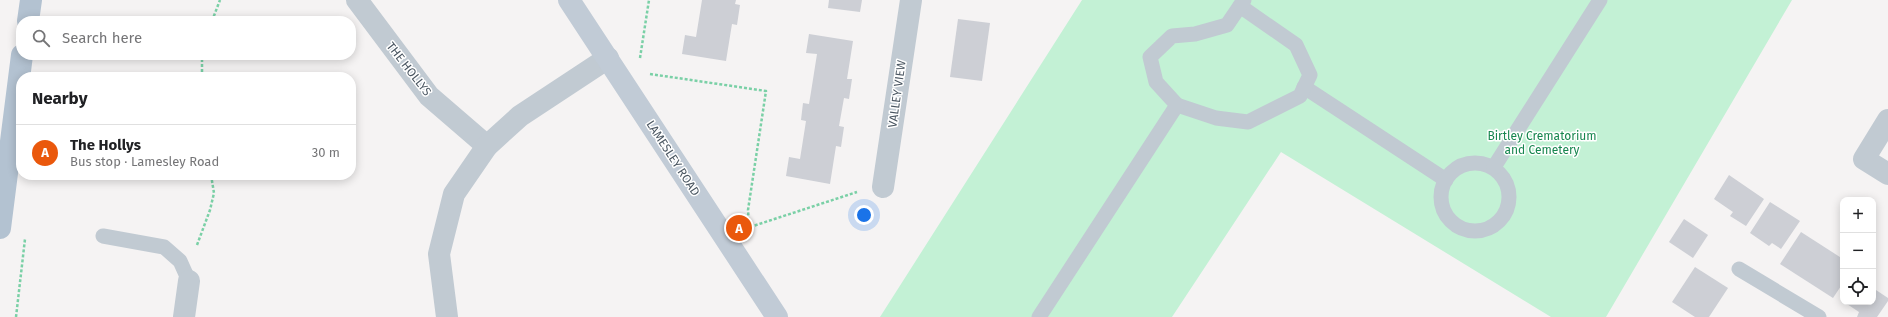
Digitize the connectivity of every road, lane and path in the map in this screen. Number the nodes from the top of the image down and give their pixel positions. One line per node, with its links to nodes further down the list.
1 (31, 0): 9 (main road)
2 (220, 0): 10 (path)
3 (357, 0): 22 (street, THE HOLLYS)
4 (569, 0): 11 (street, LAMESLEY ROAD)
5 (649, 0): 16 (path)
6 (911, 0): 27 (street, VALLEY VIEW)
7 (1600, 0): 23 (lane)
8 (1242, 3): 18 (lane); 20 (lane)
9 (29, 16)
10 (214, 16)
11 (608, 58): 17 (street, LAMESLEY ROAD); 22 (street)
12 (21, 60): 14 (main road)
13 (202, 60): 15 (path)
14 (20, 72)
15 (202, 72)
16 (646, 73): 17 (path); 28 (path)
17 (620, 77): 32 (street, LAMESLEY ROAD)
18 (1304, 87): 20 (lane); 26 (lane)
19 (16, 102): 29 (main road)
20 (1177, 105): 39 (lane)
21 (1888, 120): 24 (street)
22 (487, 146): 37 (street)
23 (1494, 167): 26 (lane); 26 (lane)
24 (1888, 174)
25 (212, 180): 34 (path)
26 (1446, 180)
27 (883, 187): 28 (path)
28 (750, 227): 32 (path)
29 (0, 228)
30 (26, 231): 35 (path)
31 (103, 236): 34 (lane)
32 (724, 236): 38 (street, LAMESLEY ROAD)
33 (1739, 269): 40 (lane)
34 (189, 281): 36 (street)
35 (16, 317)
36 (184, 317)
37 (447, 317)
38 (777, 317)
39 (1039, 317)
40 (1819, 317)

